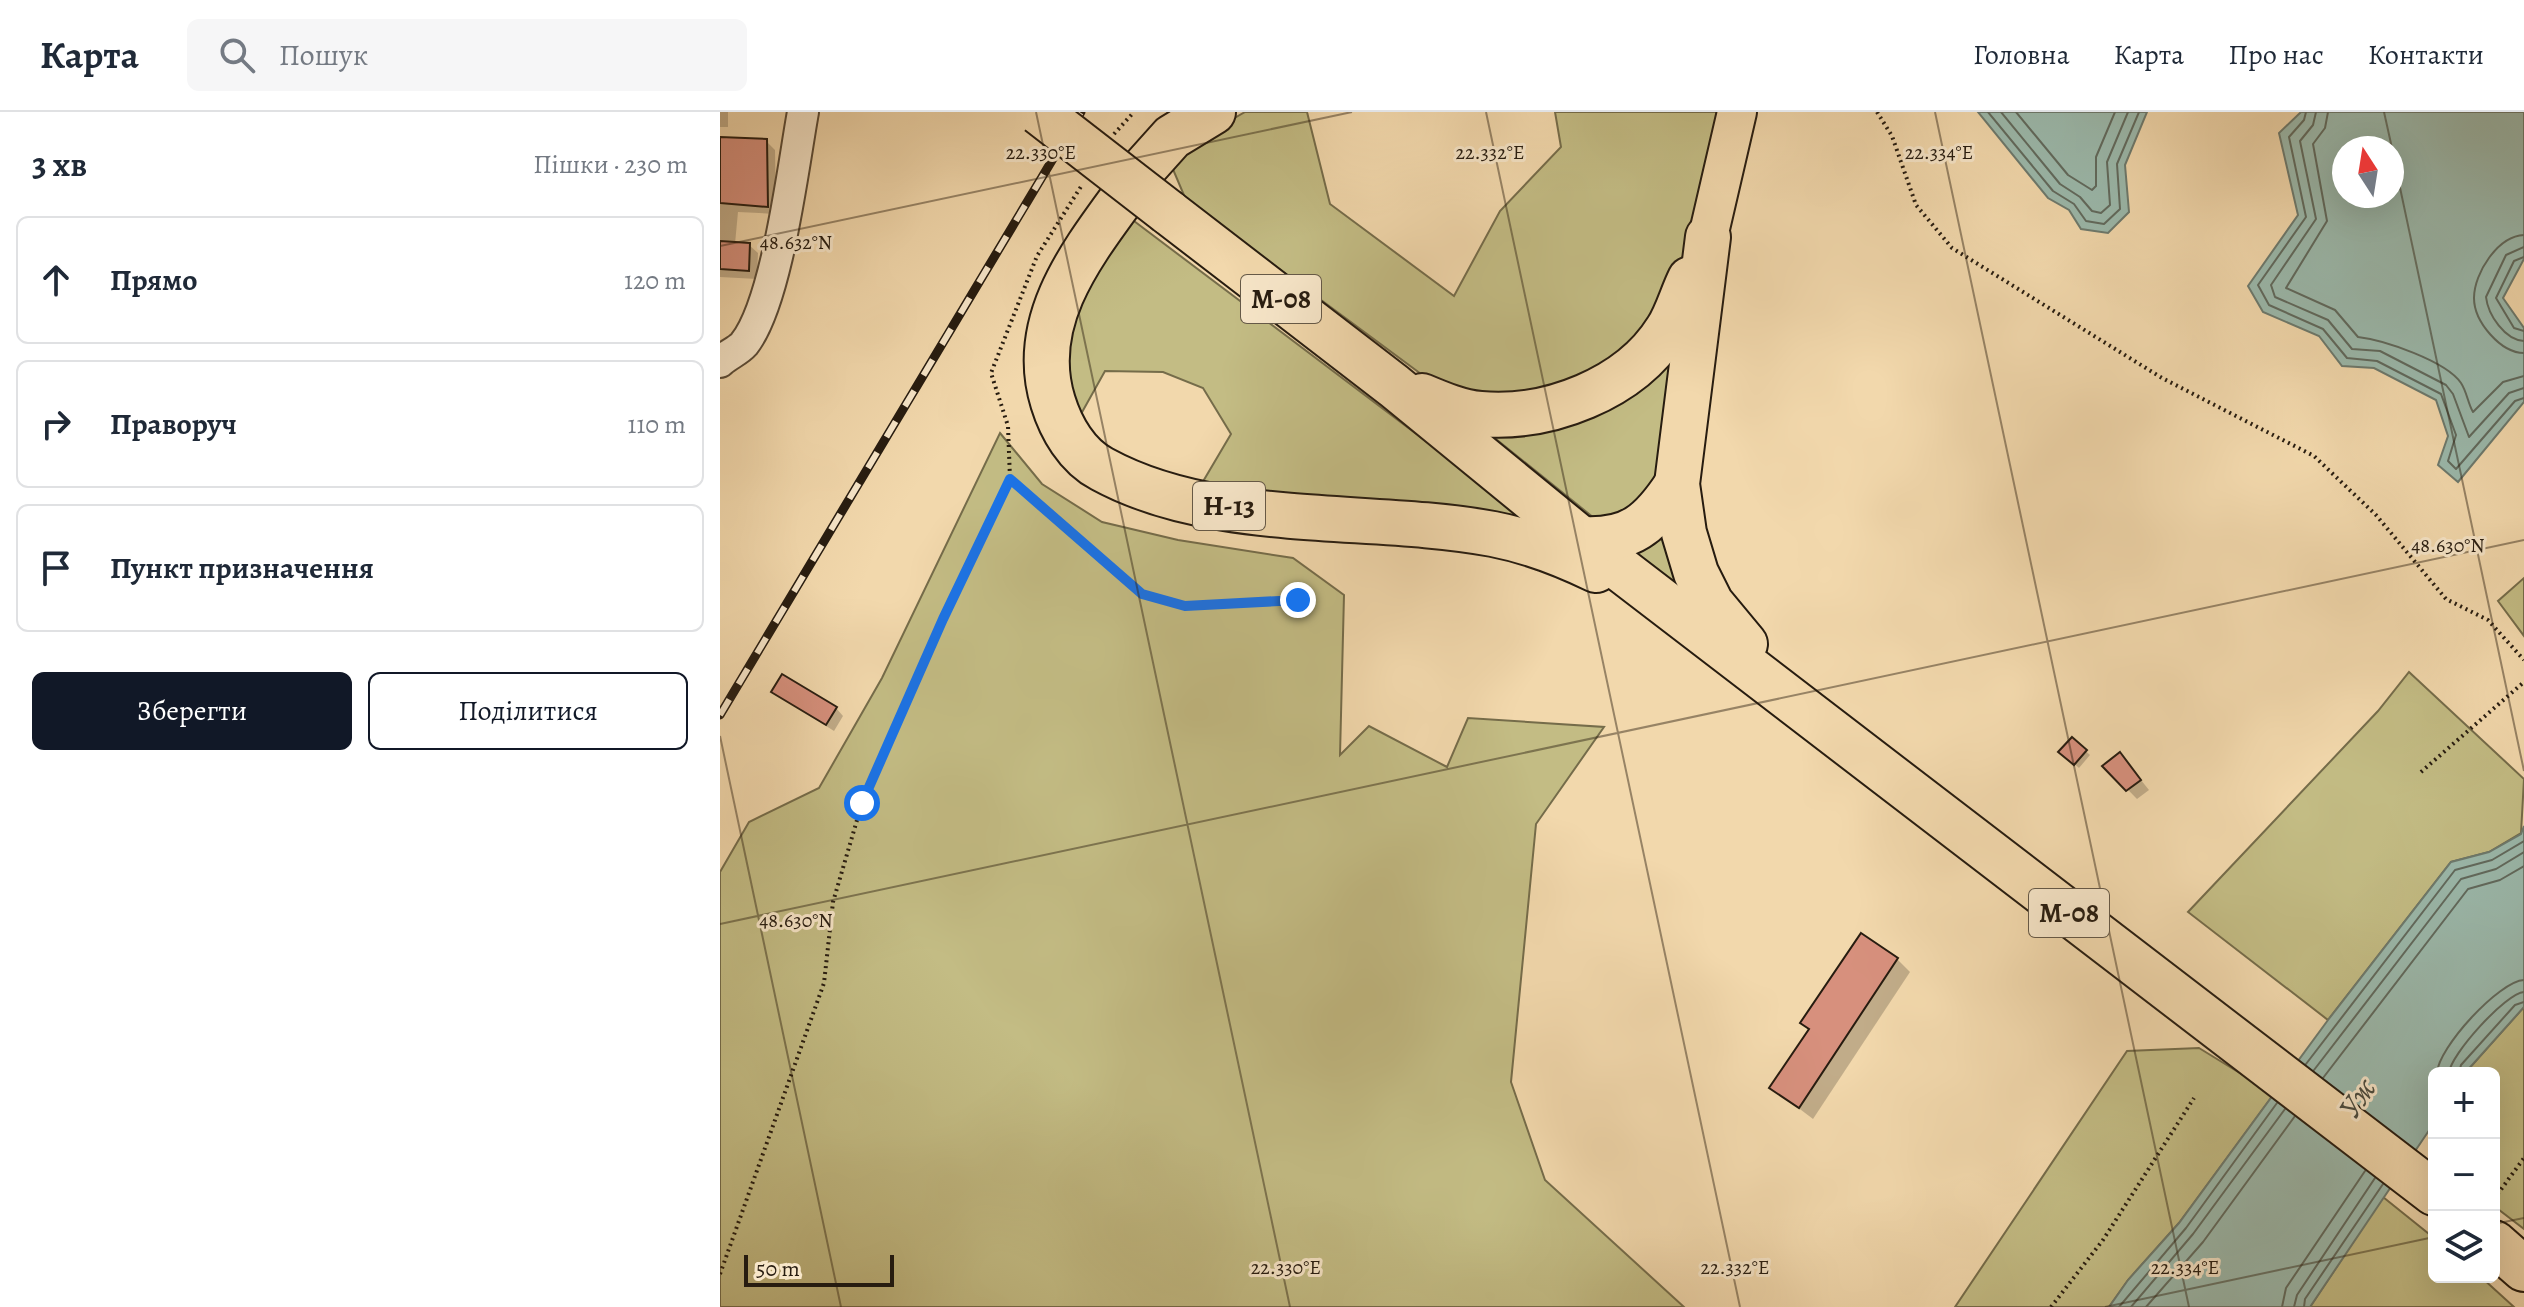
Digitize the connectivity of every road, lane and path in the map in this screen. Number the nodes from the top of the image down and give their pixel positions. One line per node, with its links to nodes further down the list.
1 (803, 112): 10 (street)
2 (1039, 112): 11 (highway, М-08, bridge)
3 (1134, 112): 7 (path)
4 (1213, 112): 8 (highway, Н-13)
5 (1737, 112): 9 (main road)
6 (1877, 112): 17 (path)
7 (1109, 142)
8 (1117, 182): 12 (path); 15 (highway, Н-13)
9 (1708, 237): 11 (highway); 13 (highway)
10 (720, 362)
11 (1394, 386): 14 (highway, М-08)
12 (1010, 479): 16 (path); 27 (path)
13 (1677, 484): 14 (highway); 19 (highway)
14 (1581, 539): 15 (highway, М-08)
15 (1656, 597): 19 (highway, М-08)
16 (1298, 600)
17 (2524, 660)
18 (2524, 682): 20 (path)
19 (1790, 698): 23 (highway, М-08)
20 (2421, 772)
21 (2194, 1098): 28 (path)
22 (2524, 1158): 24 (path)
23 (2428, 1188)
24 (2500, 1191)
25 (2500, 1248): 26 (highway)
26 (2524, 1269)
27 (720, 1274)
28 (2051, 1307)

